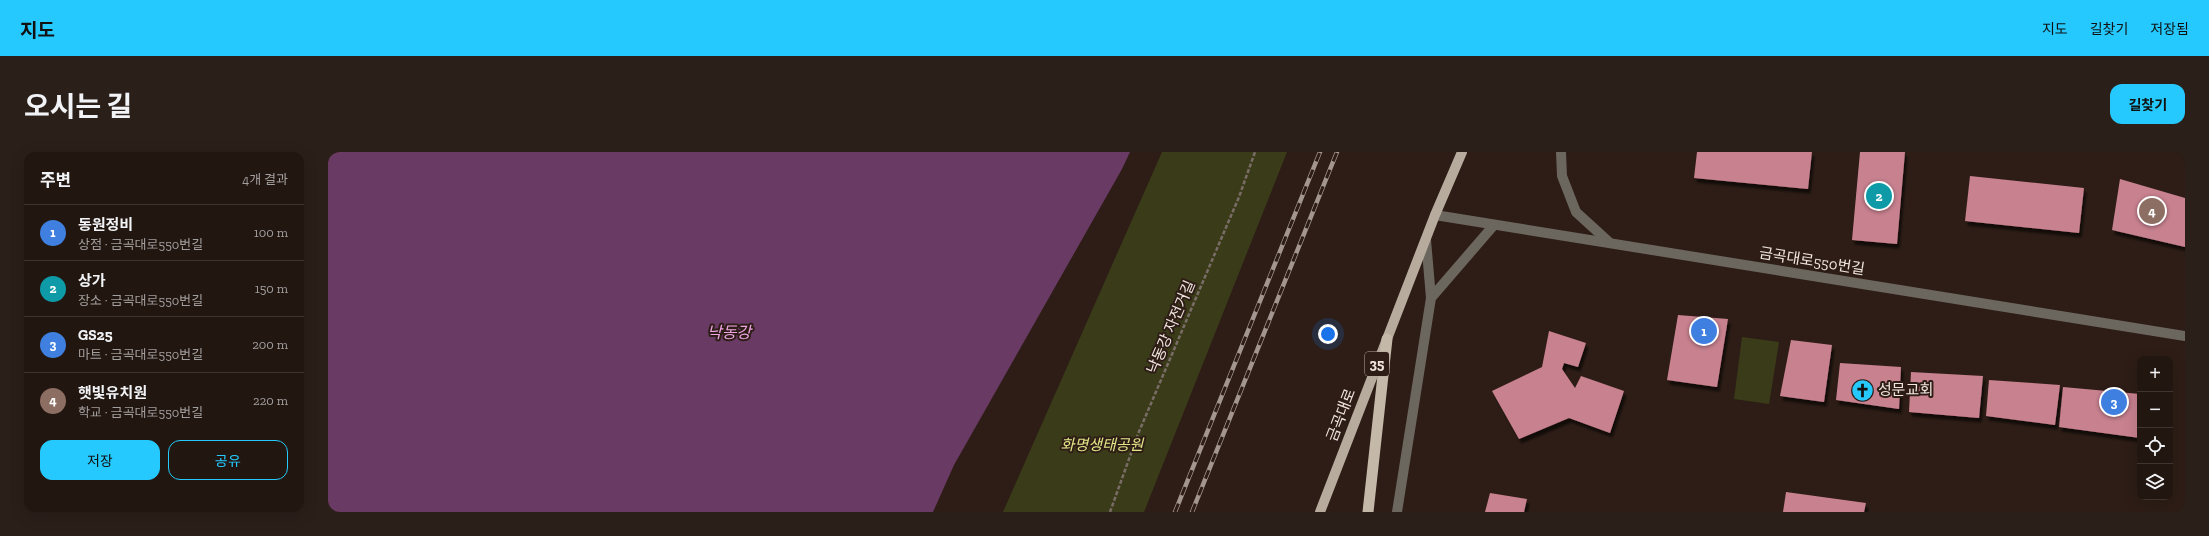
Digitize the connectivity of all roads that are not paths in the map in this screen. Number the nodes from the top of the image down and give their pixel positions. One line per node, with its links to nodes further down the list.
1 (1462, 152): 3 (main road, 금곡대로 / 35)
2 (1561, 152): 6 (street)
3 (1435, 215): 4 (street, 금곡대로550번길); 5 (main road, 금곡대로 / 35)
4 (1494, 225): 6 (street, 금곡대로550번길); 7 (street)
5 (1426, 240): 7 (street, 금곡대로); 9 (main road, 금곡대로 / 35)
6 (1610, 243): 8 (street, 금곡대로550번길)
7 (1431, 298): 12 (street, 금곡대로)
8 (2185, 336)
9 (1386, 339): 10 (main road, 금곡대로 / 35); 11 (highway)
10 (1320, 512)
11 (1368, 512)
12 (1397, 512)

